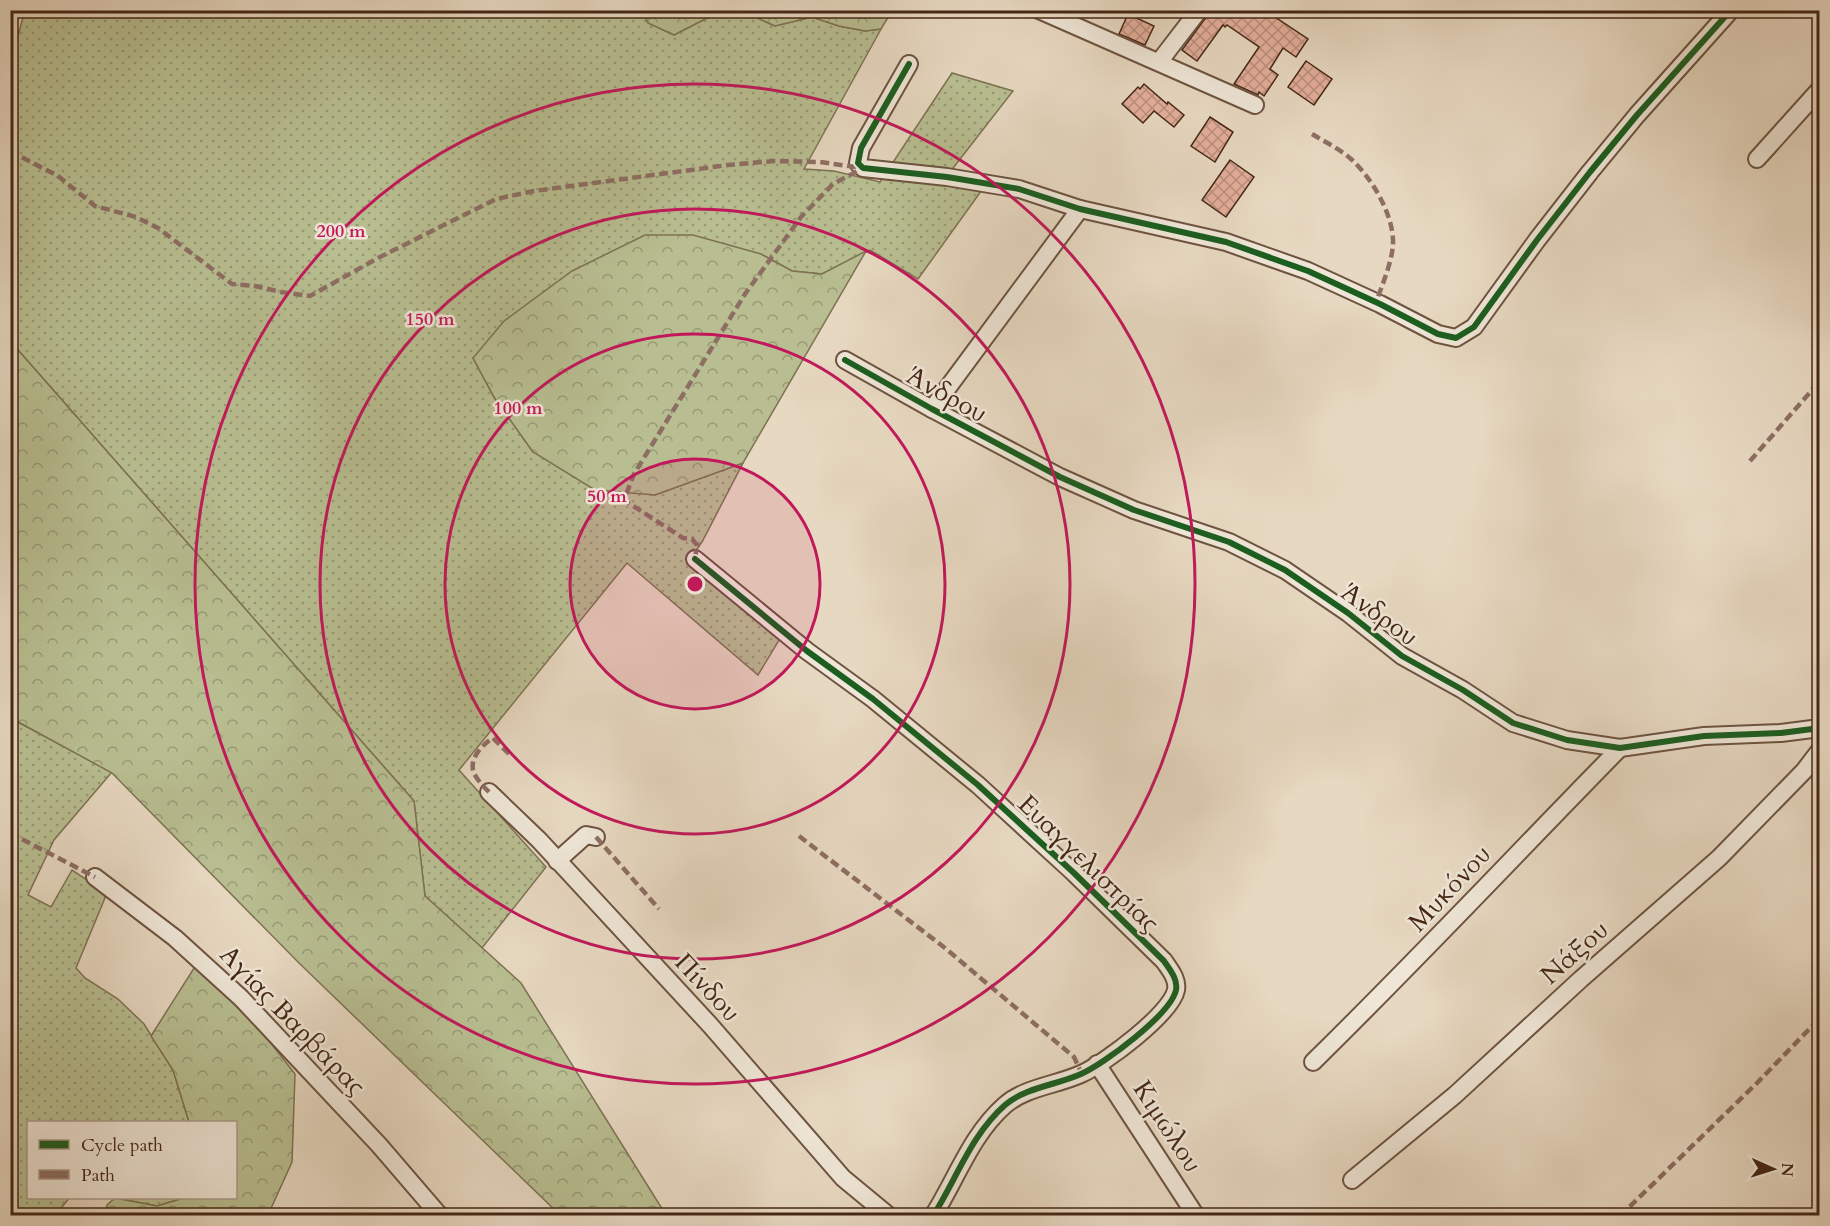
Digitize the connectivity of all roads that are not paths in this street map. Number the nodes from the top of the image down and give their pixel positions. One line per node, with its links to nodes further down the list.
1 (1039, 10): 4 (street)
2 (1199, 10): 4 (street)
3 (1731, 10): 9 (street)
4 (1159, 62): 7 (street)
5 (909, 64): 9 (street)
6 (1820, 89): 8 (street)
7 (1255, 105)
8 (1756, 159)
9 (1080, 209): 11 (street)
10 (845, 360): 11 (street, Άνδρου)
11 (932, 409): 14 (street, Άνδρου)
12 (695, 559): 21 (street, Ευαγγελιστρίας)
13 (1820, 728): 14 (street, Άνδρου)
14 (1620, 748): 20 (street, Μυκόνου)
15 (1820, 750): 22 (street, Νάξου)
16 (489, 792): 18 (street, Πίνδου)
17 (596, 837): 18 (street)
18 (557, 861): 24 (street, Πίνδου)
19 (95, 877): 23 (street, Αγίας Βαρβάρας)
20 (1313, 1062)
21 (1097, 1064): 25 (street, Ευαγγελιστρίας); 26 (street, Κιμώλου)
22 (1352, 1180)
23 (440, 1215)
24 (889, 1215)
25 (933, 1215)
26 (1196, 1215)

